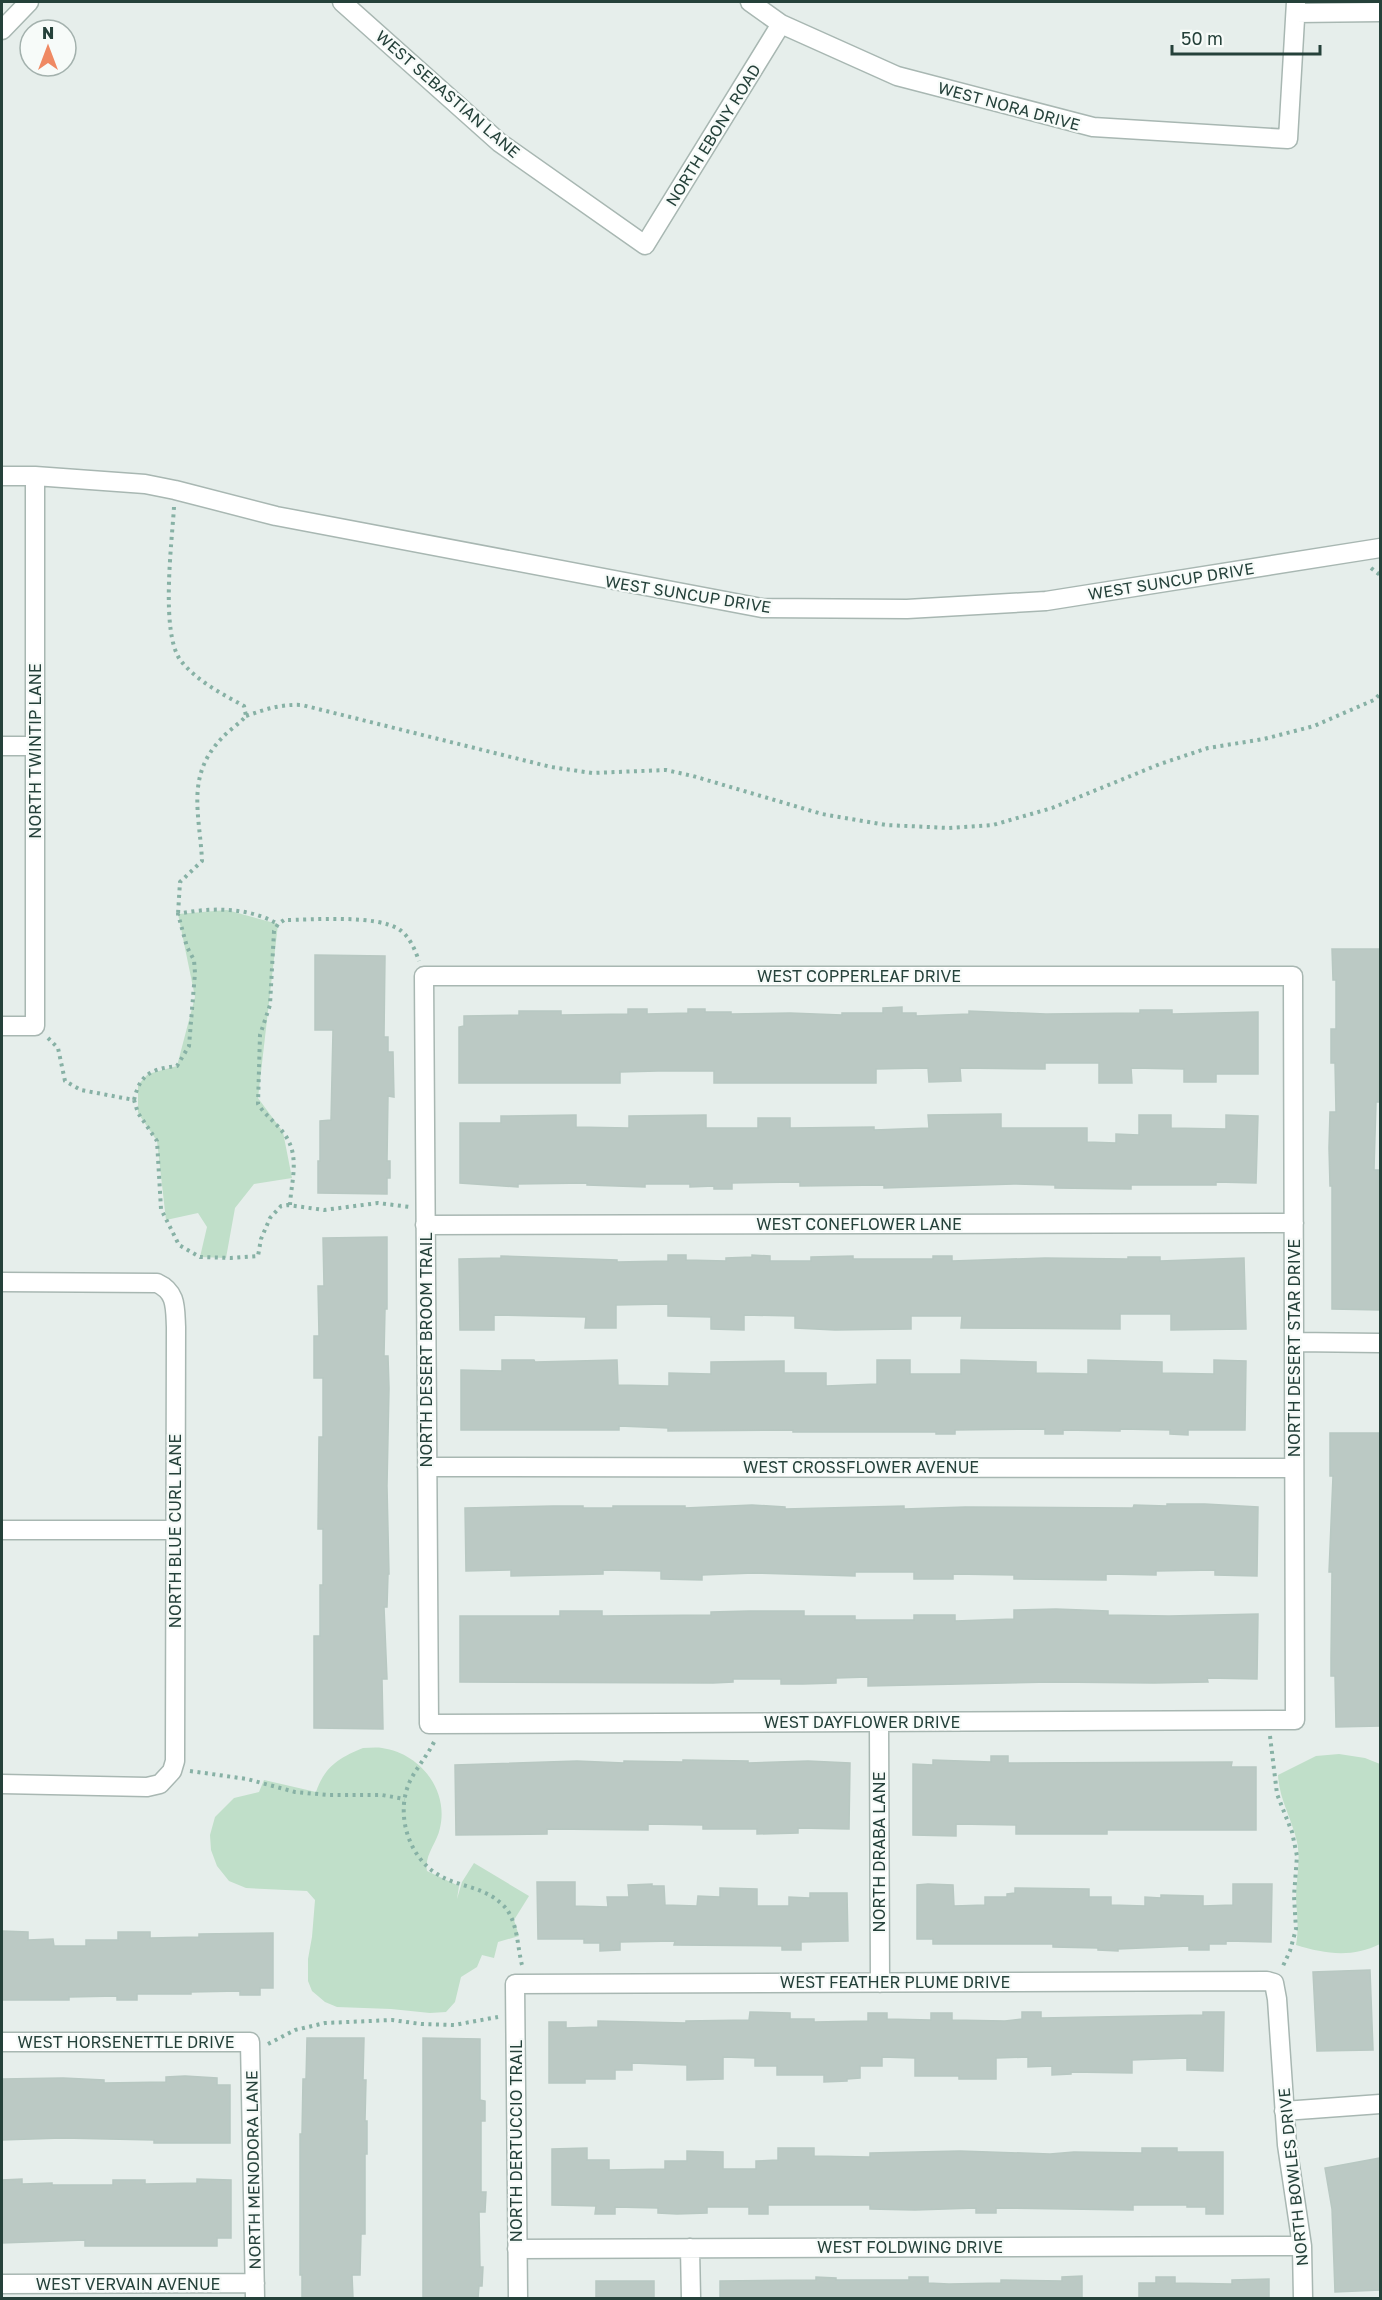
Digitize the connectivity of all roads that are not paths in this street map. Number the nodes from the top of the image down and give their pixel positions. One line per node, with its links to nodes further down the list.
1 (29, 2): 7 (street)
2 (342, 2): 8 (street, WEST SEBASTIAN LANE)
3 (750, 2): 6 (street, WEST NORA DRIVE)
4 (1296, 7): 5 (street); 6 (street, WEST NORA DRIVE)
5 (1380, 12)
6 (781, 24): 8 (street, NORTH EBONY ROAD)
7 (2, 30)
8 (645, 245)
9 (2, 476): 10 (street, WEST SUNCUP DRIVE)
10 (35, 476): 11 (street, WEST SUNCUP DRIVE); 13 (street, NORTH TWINTIP LANE)
11 (1380, 548)
12 (2, 746): 13 (street)
13 (35, 746): 16 (street, NORTH TWINTIP LANE)
14 (1293, 975): 15 (street, WEST COPPERLEAF DRIVE); 18 (street, NORTH DESERT STAR DRIVE)
15 (424, 976): 17 (street, NORTH DESERT BROOM TRAIL)
16 (2, 1026)
17 (425, 1217): 18 (street, WEST CONEFLOWER LANE); 22 (street, NORTH DESERT BROOM TRAIL)
18 (1293, 1223): 20 (street, NORTH DESERT STAR DRIVE)
19 (2, 1282): 25 (street, NORTH BLUE CURL LANE)
20 (1294, 1342): 21 (street); 23 (street, NORTH DESERT STAR DRIVE)
21 (1380, 1343)
22 (427, 1467): 23 (street, WEST CROSSFLOWER AVENUE); 28 (street, NORTH DESERT BROOM TRAIL)
23 (1294, 1468): 26 (street, NORTH DESERT STAR DRIVE)
24 (2, 1530): 25 (street)
25 (176, 1530): 29 (street, NORTH BLUE CURL LANE)
26 (1295, 1720): 27 (street, WEST DAYFLOWER DRIVE)
27 (879, 1722): 28 (street, WEST DAYFLOWER DRIVE); 30 (street, NORTH DRABA LANE)
28 (429, 1724)
29 (2, 1784)
30 (880, 1983): 31 (street, WEST FEATHER PLUME DRIVE); 32 (street, WEST FEATHER PLUME DRIVE)
31 (1274, 1983): 36 (street, NORTH BOWLES DRIVE)
32 (520, 1984): 39 (street, NORTH DERTUCCIO TRAIL)
33 (2, 2042): 34 (street, WEST HORSENETTLE DRIVE)
34 (250, 2046): 41 (street, NORTH MENODORA LANE)
35 (1380, 2104): 36 (street)
36 (1284, 2111): 37 (street, NORTH BOWLES DRIVE)
37 (1302, 2246): 38 (street, WEST FOLDWING DRIVE); 44 (street, NORTH BOWLES DRIVE)
38 (690, 2248): 39 (street, WEST FOLDWING DRIVE); 43 (street)
39 (517, 2249): 42 (street, NORTH DERTUCCIO TRAIL)
40 (2, 2284): 41 (street, WEST VERVAIN AVENUE)
41 (255, 2291)
42 (518, 2298)
43 (690, 2298)
44 (1303, 2298)

